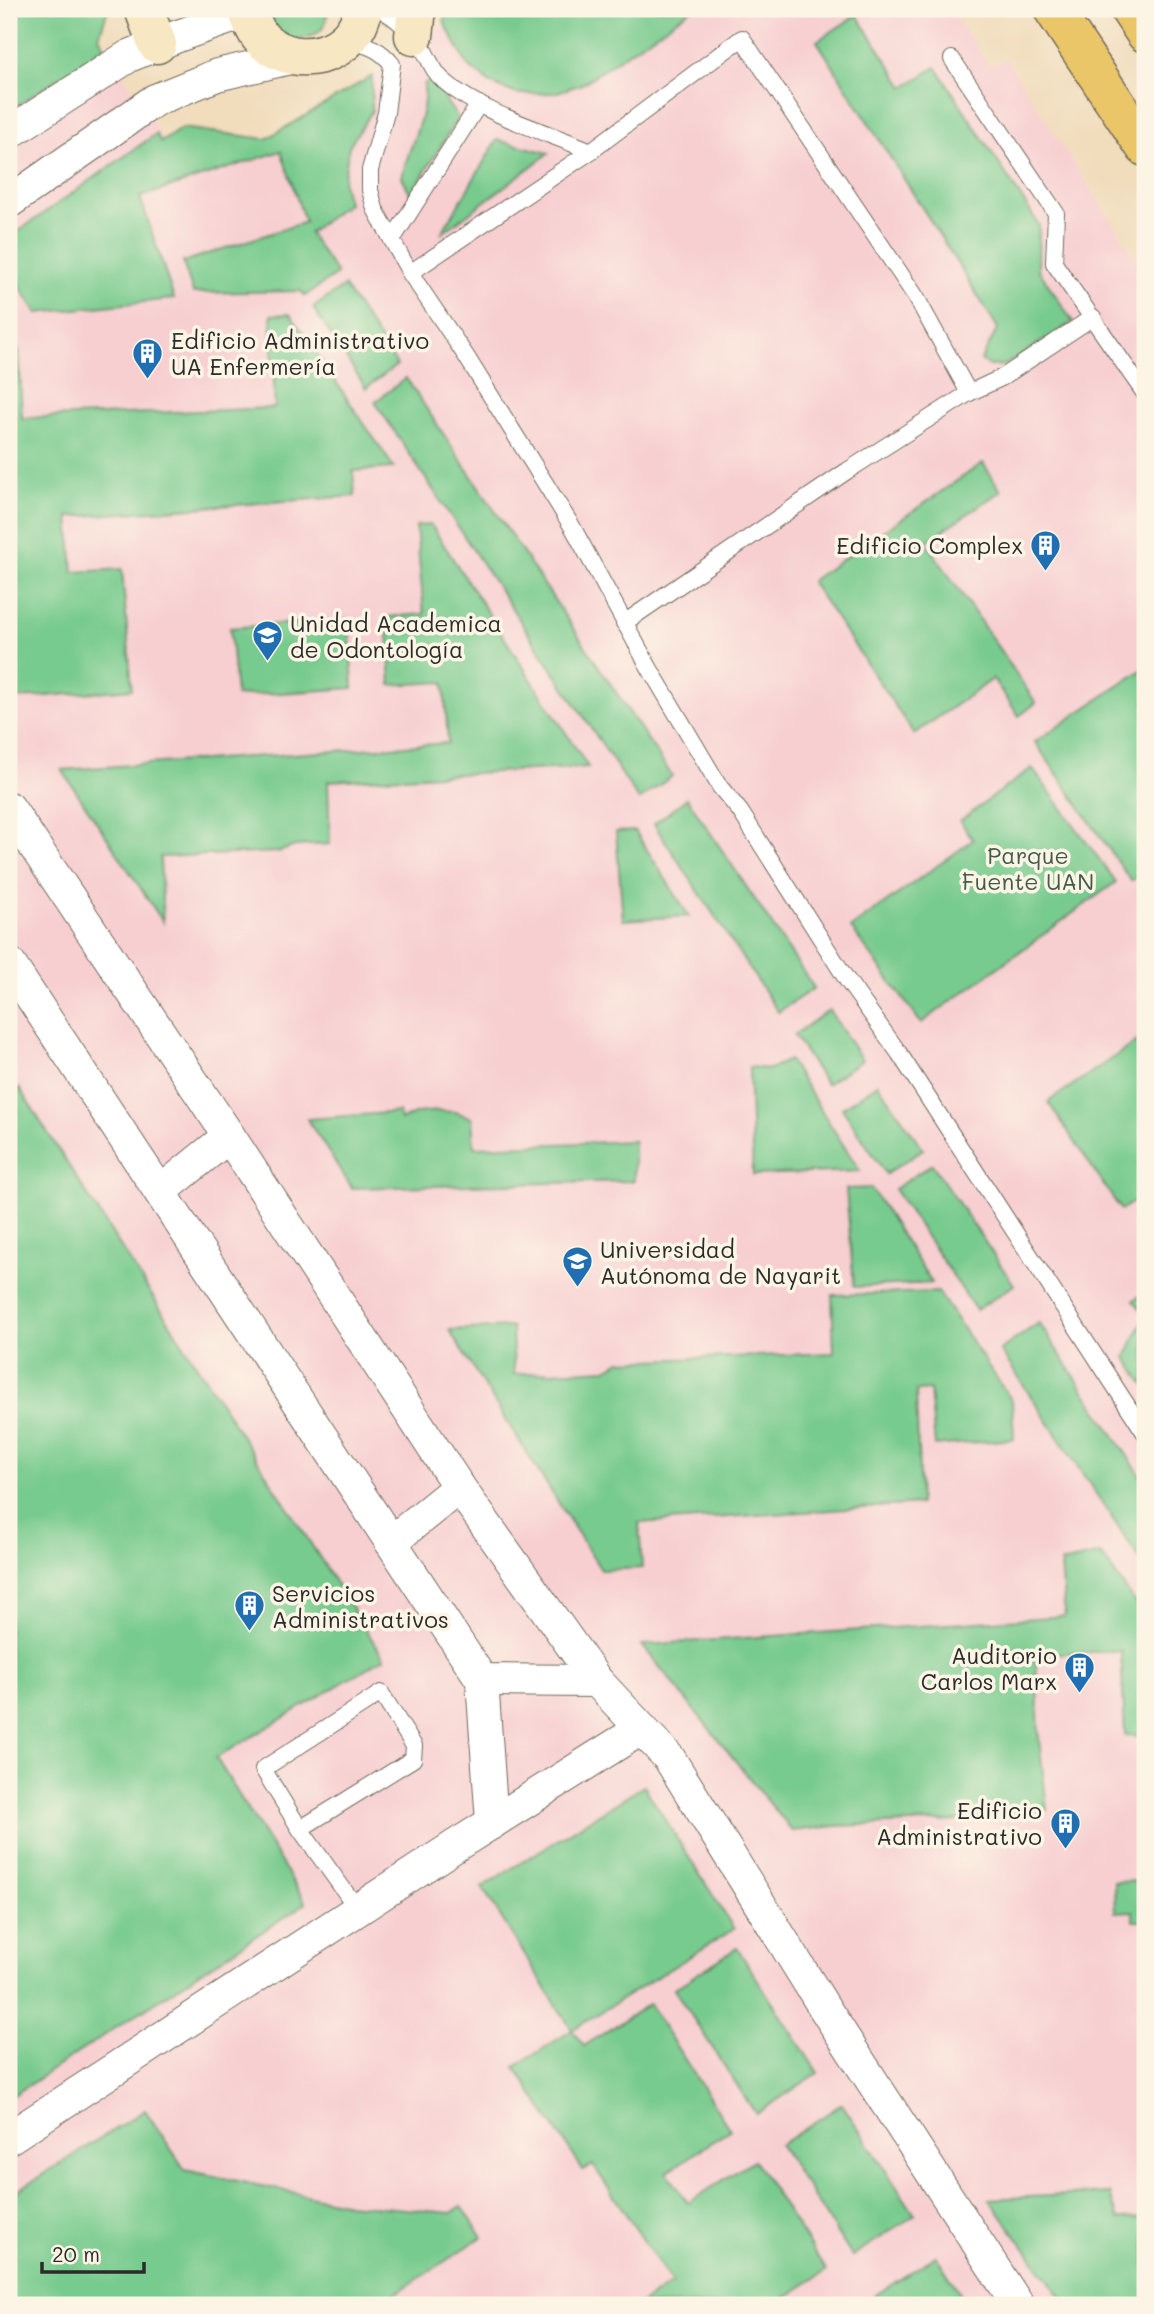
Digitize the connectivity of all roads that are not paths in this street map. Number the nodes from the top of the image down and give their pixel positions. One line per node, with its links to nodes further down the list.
1 (144, 9): 9 (main road)
2 (381, 9): 6 (lane)
3 (1053, 9): 14 (main road)
4 (1129, 9): 8 (main road)
5 (247, 10): 9 (street); 10 (main road)
6 (415, 22): 12 (lane)
7 (355, 25): 10 (main road); 17 (lane)
8 (1145, 33)
9 (157, 44): 13 (street)
10 (295, 57): 16 (street)
11 (952, 59): 19 (lane)
12 (479, 104): 15 (lane); 17 (lane)
13 (9, 133)
14 (1145, 147)
15 (591, 151): 18 (lane); 20 (lane)
16 (9, 202)
17 (392, 240): 18 (lane)
18 (410, 273): 22 (lane)
19 (1093, 317): 20 (lane); 21 (lane)
20 (969, 393): 22 (lane)
21 (1145, 394)
22 (624, 622): 27 (lane)
23 (9, 808): 25 (street)
24 (9, 963): 26 (street)
25 (229, 1136): 26 (street); 28 (street)
26 (160, 1192): 29 (street)
27 (1145, 1433)
28 (459, 1487): 29 (street); 31 (street)
29 (391, 1542): 30 (street)
30 (482, 1680): 31 (street); 33 (street)
31 (597, 1681): 32 (street)
32 (641, 1730): 33 (street); 37 (street)
33 (492, 1823): 35 (street)
34 (300, 1829): 34 (lane); 35 (lane)
35 (359, 1911): 36 (street)
36 (9, 2138)
37 (1018, 2305)

